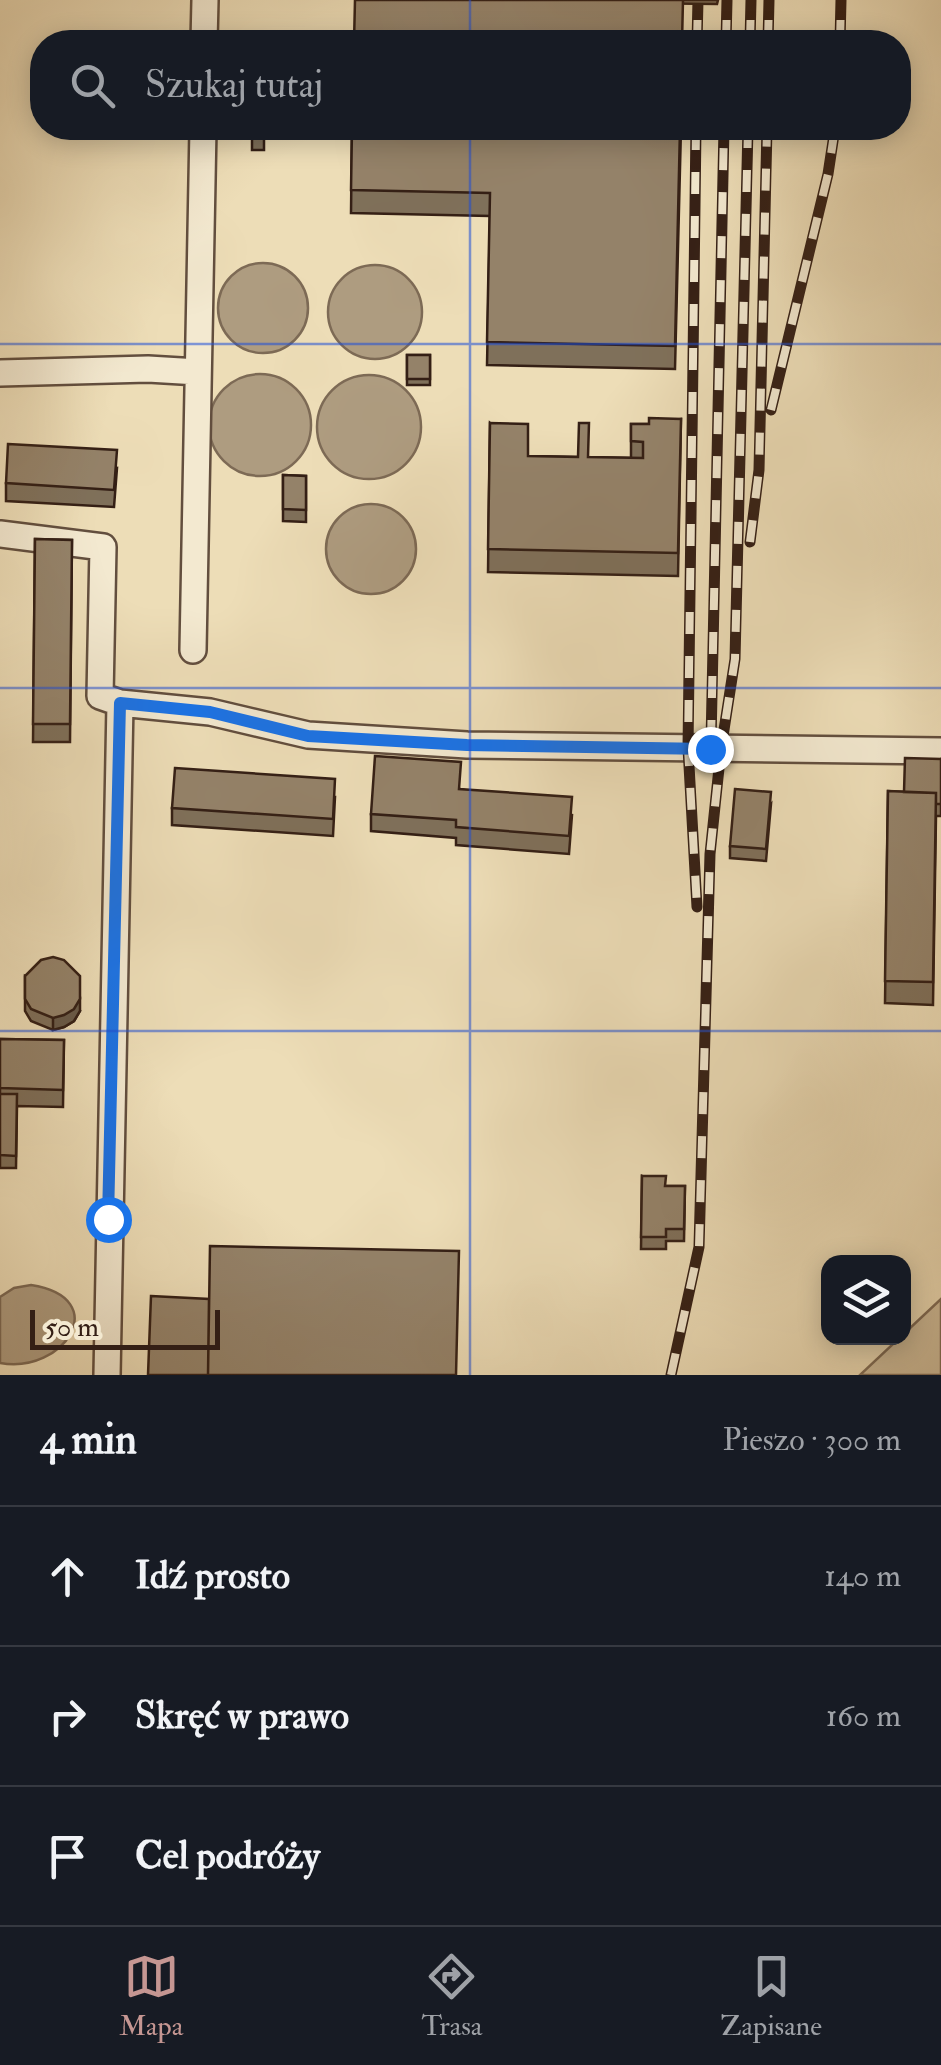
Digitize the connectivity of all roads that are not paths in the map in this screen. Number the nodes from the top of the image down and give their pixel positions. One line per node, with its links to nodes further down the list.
1 (205, 0): 2 (lane)
2 (204, 30)
3 (203, 140): 4 (lane)
4 (198, 372): 5 (lane); 7 (lane)
5 (0, 373)
6 (0, 534): 8 (lane)
7 (194, 650)
8 (120, 703): 9 (lane); 10 (lane)
9 (941, 751)
10 (107, 1375)

